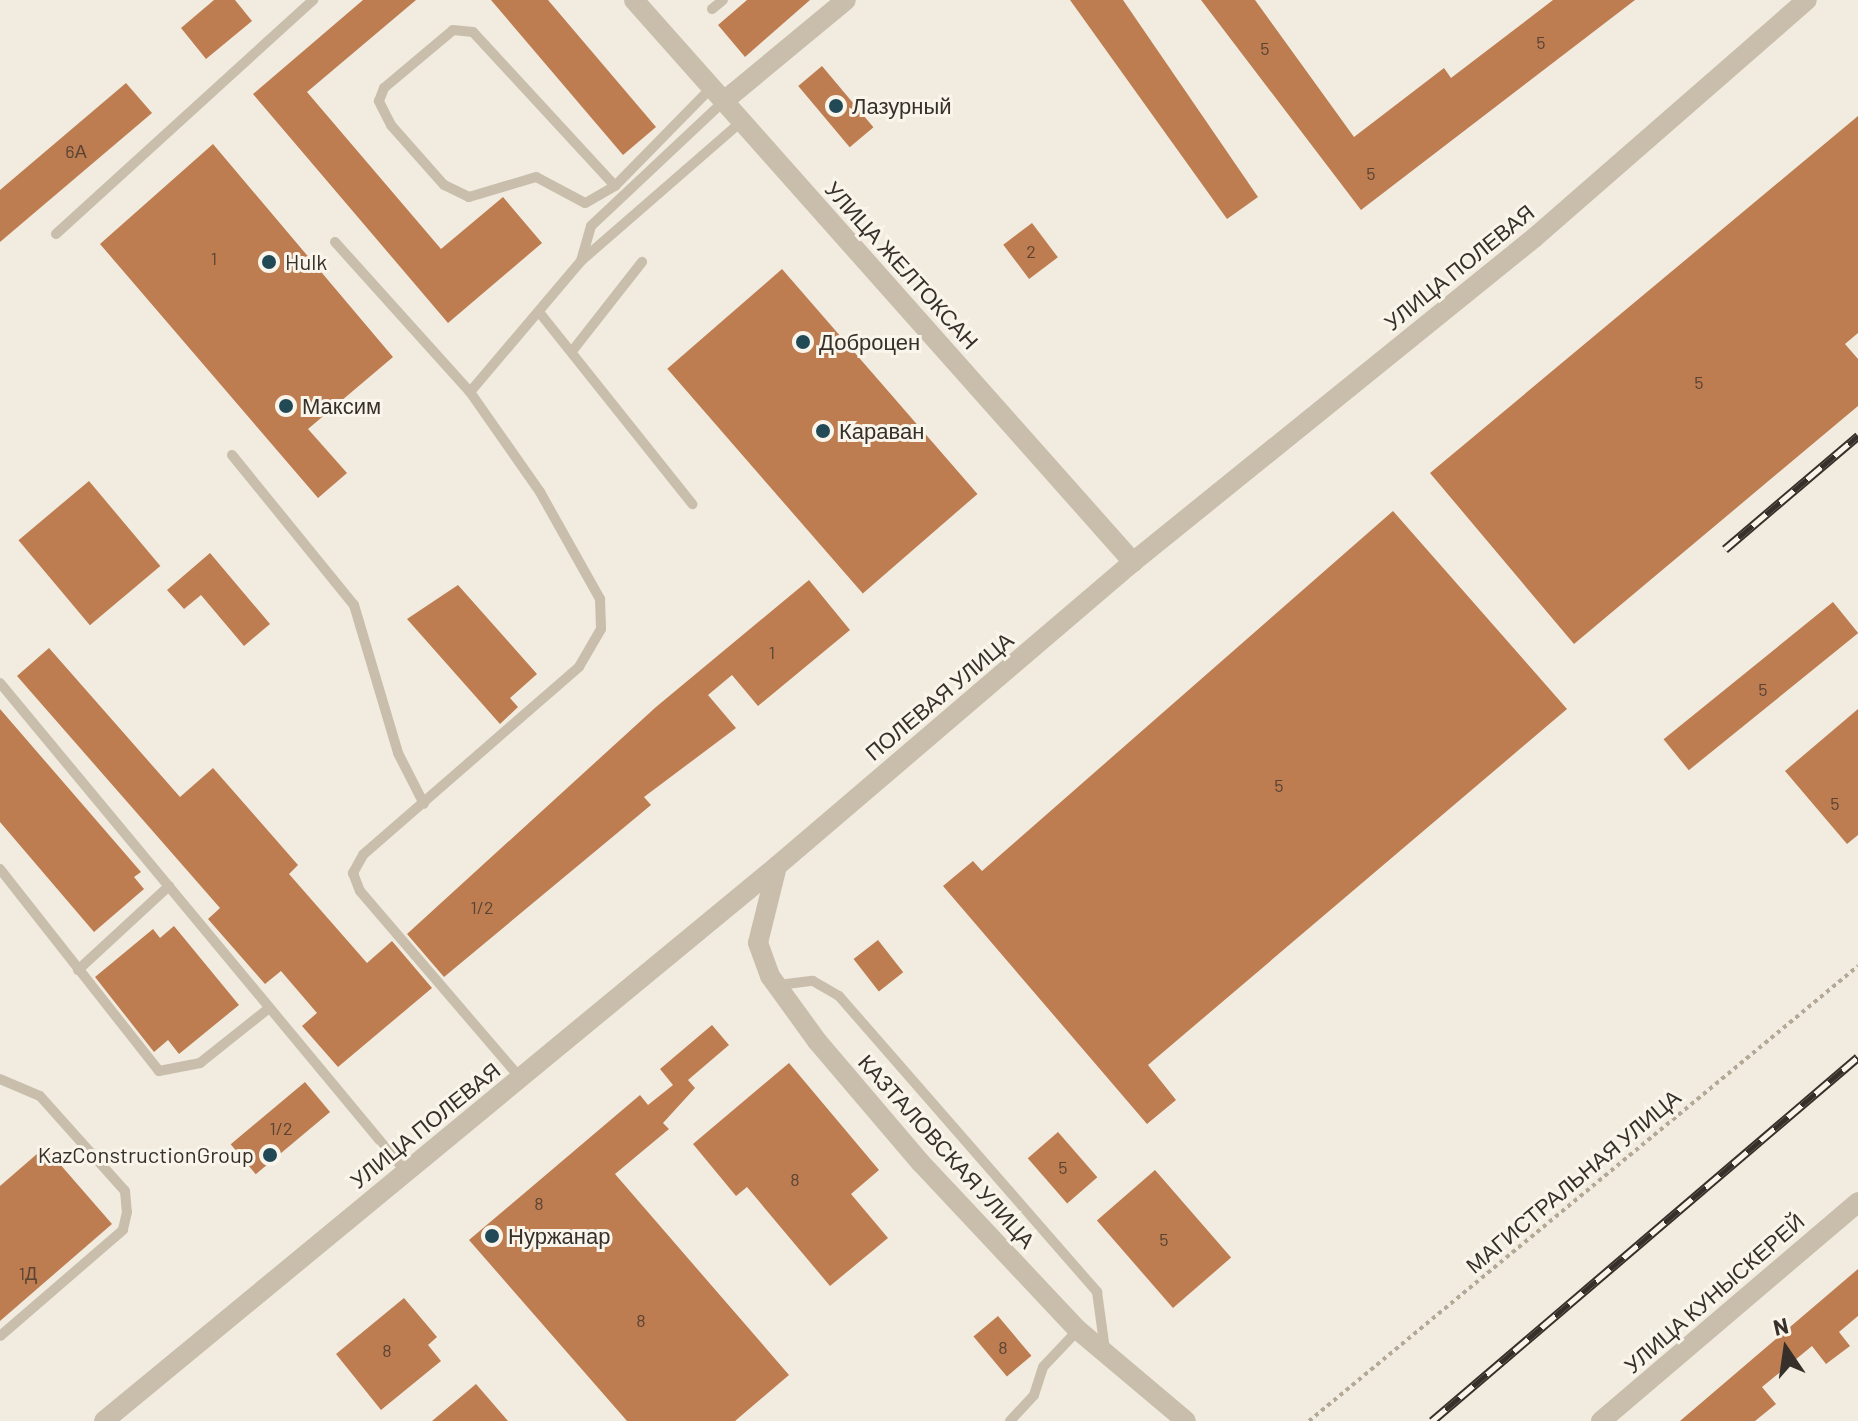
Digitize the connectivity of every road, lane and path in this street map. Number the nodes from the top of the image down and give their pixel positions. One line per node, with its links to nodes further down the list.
1 (313, 0): 10 (lane)
2 (634, 0): 7 (street, УЛИЦА ЖЕЛТОКСАН)
3 (723, 0): 6 (lane)
4 (846, 0): 7 (street)
5 (1807, 0): 19 (street, УЛИЦА ПОЛЕВАЯ)
6 (712, 9)
7 (718, 94): 8 (street, УЛИЦА ЖЕЛТОКСАН); 9 (lane); 12 (lane)
8 (742, 121): 12 (lane); 19 (street, УЛИЦА ЖЕЛТОКСАН)
9 (615, 186): 9 (lane)
10 (56, 234)
11 (335, 242): 16 (lane)
12 (581, 261): 14 (lane)
13 (642, 262): 15 (lane)
14 (539, 312): 15 (lane); 16 (lane)
15 (573, 350): 18 (lane)
16 (470, 392): 21 (lane)
17 (232, 455): 21 (lane)
18 (692, 504)
19 (1133, 562): 22 (street, ПОЛЕВАЯ УЛИЦА)
20 (0, 683): 24 (lane)
21 (424, 804): 29 (lane)
22 (777, 866): 27 (street, КАЗТАЛОВСКАЯ УЛИЦА); 29 (street, УЛИЦА ПОЛЕВАЯ)
23 (0, 869): 26 (lane)
24 (169, 886): 26 (lane); 28 (lane)
25 (1858, 966): 40 (path, МАГИСТРАЛЬНАЯ УЛИЦА)
26 (78, 970): 28 (lane)
27 (777, 986): 33 (street, КАЗТАЛОВСКАЯ УЛИЦА); 35 (lane)
28 (268, 1009): 31 (lane)
29 (520, 1078): 31 (street, УЛИЦА ПОЛЕВАЯ)
30 (0, 1079): 34 (lane)
31 (406, 1172): 37 (street, УЛИЦА ПОЛЕВАЯ)
32 (1855, 1210): 36 (street, УЛИЦА КУНЫСКЕРЕЙ)
33 (1078, 1330): 35 (street, КАЗТАЛОВСКАЯ УЛИЦА); 38 (lane)
34 (0, 1336)
35 (1105, 1352): 39 (street, КАЗТАЛОВСКАЯ УЛИЦА)
36 (1609, 1419)
37 (104, 1421)
38 (1010, 1421)
39 (1186, 1421)
40 (1309, 1421)

